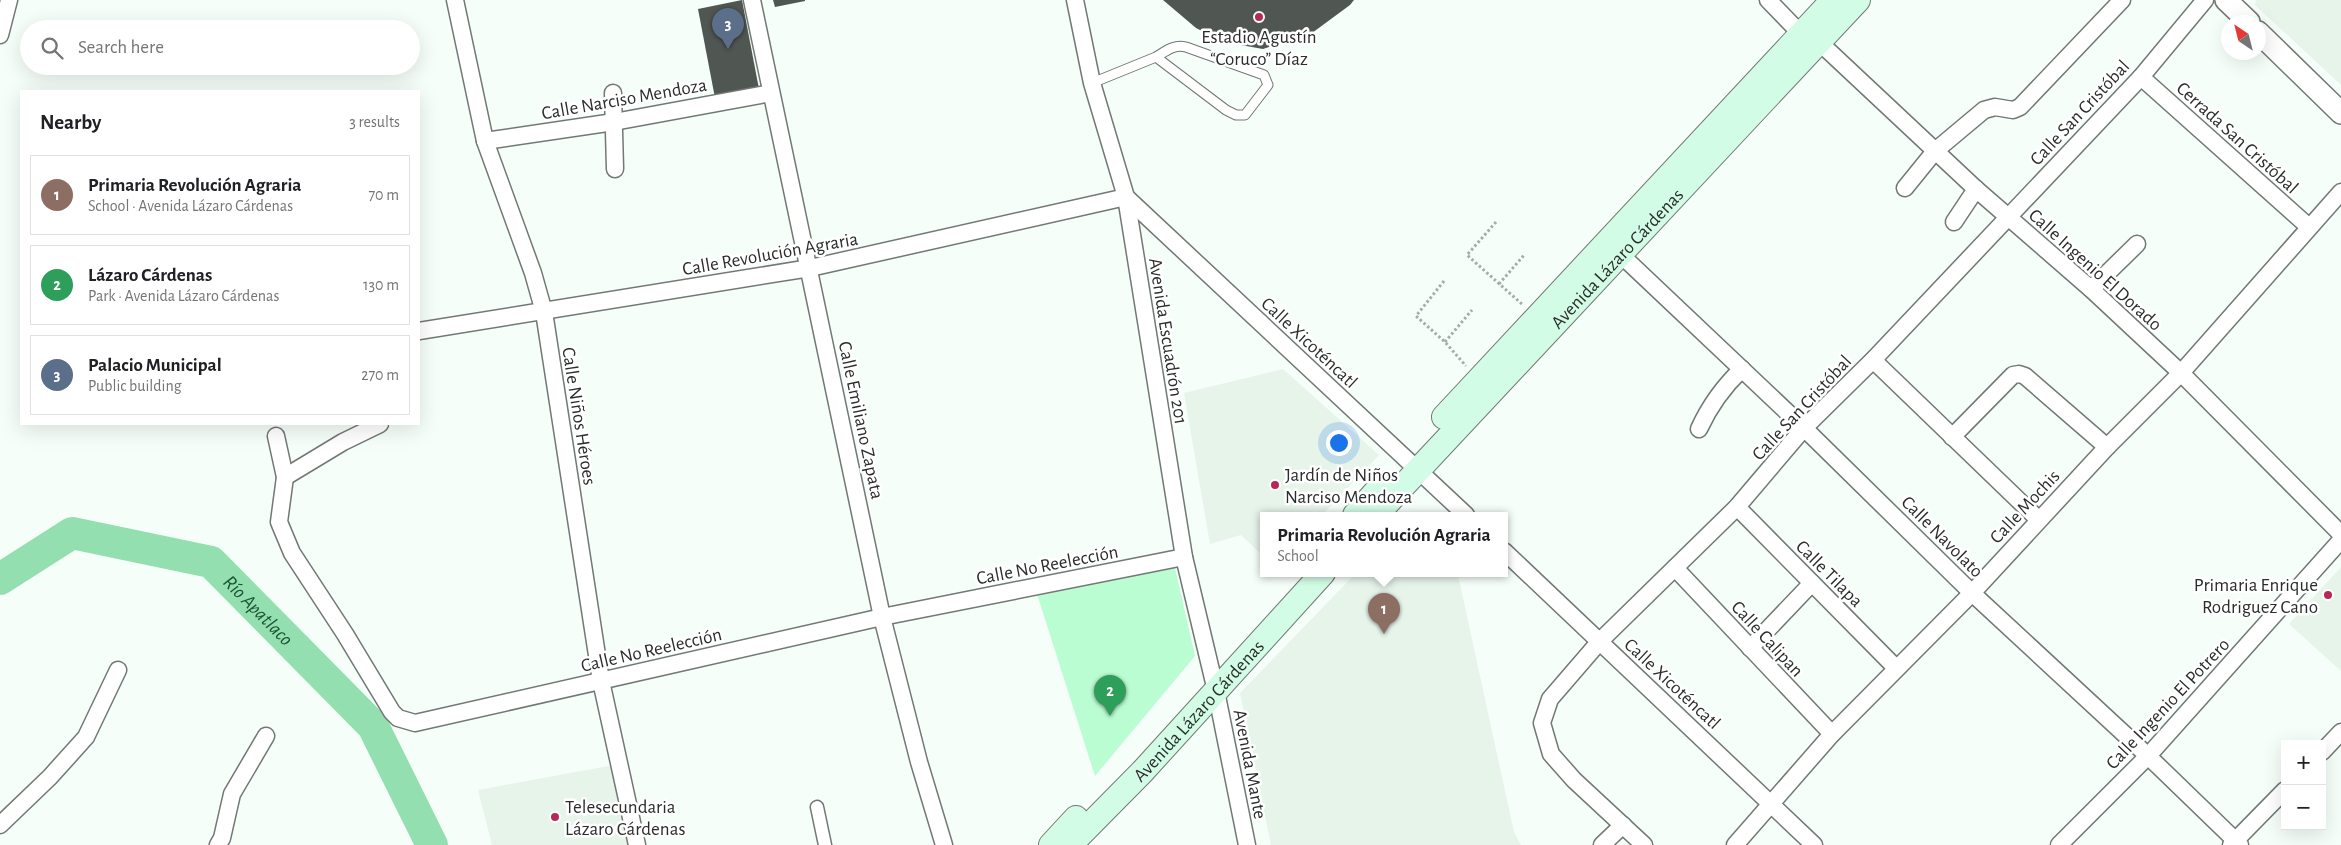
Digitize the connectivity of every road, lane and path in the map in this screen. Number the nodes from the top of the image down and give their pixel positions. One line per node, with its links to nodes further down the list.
1 (9, 0): 12 (street)
2 (455, 0): 23 (street, Calle Niños Héroes)
3 (752, 0): 19 (street, Calle Emiliano Zapata)
4 (1075, 0): 17 (street, Avenida Escuadrón 201)
5 (1768, 0): 13 (street, Calle Ingenio El Dorado)
6 (1833, 0): 13 (main road, Avenida Lázaro Cárdenas)
7 (1858, 0): 13 (main road, Avenida Lázaro Cárdenas)
8 (2122, 0): 24 (street)
9 (2205, 0): 16 (street, Calle San Cristóbal)
10 (2226, 0): 11 (street)
11 (2242, 15)
12 (0, 35)
13 (1810, 38): 22 (main road, Avenida Lázaro Cárdenas); 24 (street, Calle Ingenio El Dorado)
14 (2266, 40): 20 (street)
15 (1156, 58): 15 (lane); 17 (lane)
16 (2141, 77): 30 (street, Calle San Cristóbal); 33 (street, Cerrada San Cristóbal)
17 (1092, 83): 29 (street, Avenida Escuadrón 201)
18 (613, 93): 21 (street)
19 (771, 93): 21 (street, Calle Narciso Mendoza); 37 (street, Calle Emiliano Zapata)
20 (2341, 113)
21 (614, 122): 23 (street, Calle Narciso Mendoza); 25 (street)
22 (1716, 137): 35 (main road, Avenida Lázaro Cárdenas); 43 (main road, Avenida Lázaro Cárdenas)
23 (485, 141): 42 (street, Calle Niños Héroes)
24 (1935, 151): 26 (street); 27 (street, Calle Ingenio El Dorado)
25 (615, 170)
26 (1905, 188)
27 (1976, 189): 30 (street, Calle Ingenio El Dorado); 32 (street)
28 (2341, 192): 33 (street, Calle Mochis)
29 (1126, 197): 37 (street, Calle Revolución Agraria); 56 (street, Calle Xicoténcatl); 66 (street, Avenida Escuadrón 201)
30 (2008, 217): 40 (street, Calle Ingenio El Dorado); 46 (street, Calle San Cristóbal)
31 (1496, 222): 39 (path)
32 (1954, 222)
33 (2309, 227): 48 (street, Calle Mochis)
34 (2137, 244): 40 (street)
35 (1619, 253): 47 (street, Calle Navolato); 56 (main road, Avenida Lázaro Cárdenas)
36 (1525, 254): 39 (path)
37 (810, 268): 42 (street, Calle Revolución Agraria); 72 (street, Calle Emiliano Zapata)
38 (1444, 281): 45 (path)
39 (1498, 284): 43 (path)
40 (2091, 289): 48 (street, Calle Ingenio El Dorado)
41 (1472, 310): 45 (path)
42 (544, 312): 44 (street, Calle Revolución Agraria); 77 (street, Calle Niños Héroes)
43 (1536, 318): 49 (main road, Avenida Lázaro Cárdenas)
44 (420, 331)
45 (1445, 342): 49 (path)
46 (1873, 360): 51 (street, Calle San Cristóbal); 54 (street)
47 (1742, 369): 51 (street, Calle Navolato); 52 (street)
48 (2182, 373): 55 (street, Calle Mochis); 63 (street, Calle Ingenio El Dorado)
49 (1478, 380): 56 (main road, Avenida Lázaro Cárdenas)
50 (378, 425): 57 (street)
51 (1804, 428): 58 (street, Calle San Cristóbal); 71 (street, Calle Navolato)
52 (1699, 429)
53 (276, 436): 57 (street, Calle No Reelección)
54 (1952, 437): 55 (street); 62 (street)
55 (2107, 447): 62 (street, Calle Mochis)
56 (1412, 464): 59 (main road, Avenida Lázaro Cárdenas); 60 (main road, Avenida Lázaro Cárdenas); 61 (street, Calle Xicoténcatl)
57 (285, 477): 77 (street, Calle No Reelección)
58 (1737, 507): 67 (street, Calle San Cristóbal); 70 (street, Calle Tilapa)
59 (1358, 512)
60 (1378, 512)
61 (1463, 512)
62 (2038, 519): 71 (street, Calle Mochis)
63 (2341, 534)
64 (2341, 540): 83 (street, Calle Ingenio El Potrero)
65 (1508, 555): 73 (street, Calle Xicoténcatl)
66 (1184, 557): 72 (street, Calle No Reelección); 78 (street, Avenida Escuadrón 201)
67 (1676, 568): 73 (street, Calle San Cristóbal); 74 (street, Calle Calipan)
68 (1299, 577): 78 (main road, Avenida Lázaro Cárdenas)
69 (1319, 577): 78 (main road, Avenida Lázaro Cárdenas)
70 (1812, 583): 74 (street); 75 (street, Calle Tilapa)
71 (1972, 593): 75 (street, Calle Mochis); 83 (street, Calle Navolato)
72 (882, 617): 77 (street, Calle No Reelección); 93 (street, Calle Emiliano Zapata)
73 (1600, 641): 85 (street, Calle Xicoténcatl); 87 (street, Calle San Cristóbal)
74 (1750, 648): 80 (street, Calle Calipan)
75 (1896, 668): 80 (street, Calle Mochis)
76 (118, 670): 88 (street)
77 (602, 681): 91 (street, Calle Niños Héroes)
78 (1214, 682): 94 (main road, Avenida Lázaro Cárdenas); 95 (main road, Avenida Lázaro Cárdenas); 96 (street, Avenida Mante)
79 (2341, 732): 82 (street)
80 (1832, 734): 85 (street, Calle Mochis)
81 (266, 736): 90 (street)
82 (2326, 748)
83 (2148, 756): 89 (street, Calle Navolato); 101 (street, Calle Ingenio El Potrero)
84 (2281, 794): 89 (street)
85 (1771, 803): 99 (street, Calle Mochis); 100 (street, Calle Xicoténcatl)
86 (817, 807): 92 (street)
87 (1623, 824): 97 (street); 98 (street, Calle San Cristóbal)
88 (0, 825)
89 (2235, 844)
90 (218, 845)
91 (637, 845)
92 (825, 845)
93 (944, 845)
94 (1051, 845)
95 (1070, 845)
96 (1247, 845)
97 (1602, 845)
98 (1644, 845)
99 (1735, 845)
100 (1814, 845)
101 (2059, 845)

